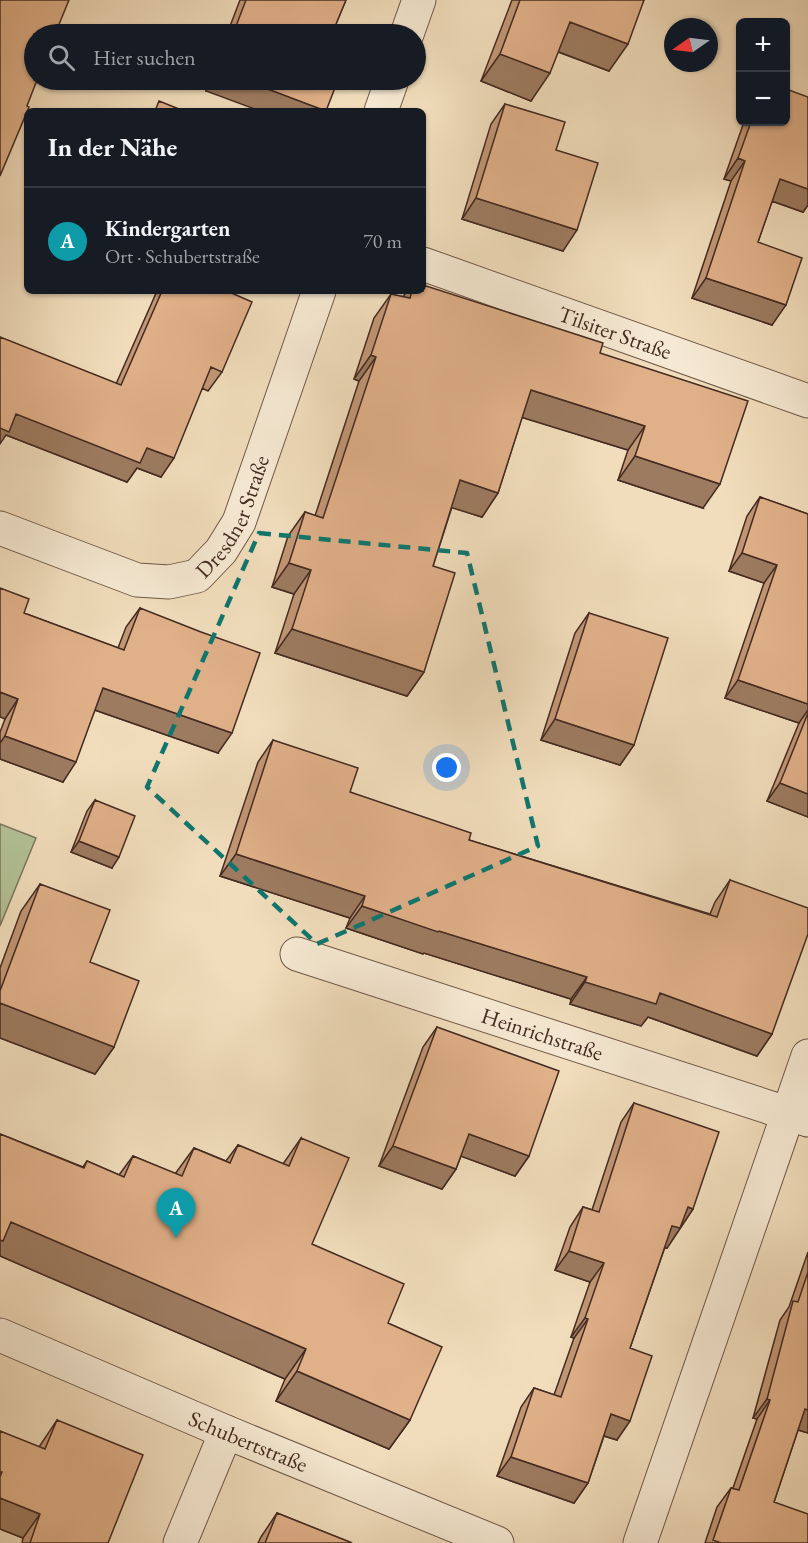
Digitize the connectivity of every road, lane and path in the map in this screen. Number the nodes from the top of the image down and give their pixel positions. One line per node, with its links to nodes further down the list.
1 (419, 0): 2 (street)
2 (411, 24)
3 (388, 90): 4 (street)
4 (382, 108)
5 (426, 265): 7 (street, Tilsiter Straße)
6 (318, 294): 8 (street, Dresdner Straße)
7 (808, 401)
8 (0, 528)
9 (297, 954): 11 (street, Heinrichstraße)
10 (808, 1056): 11 (street)
11 (798, 1117): 16 (street)
12 (0, 1335): 13 (street, Schubertstraße)
13 (226, 1432): 14 (street); 15 (street, Schubertstraße)
14 (180, 1543)
15 (497, 1543)
16 (640, 1543)

